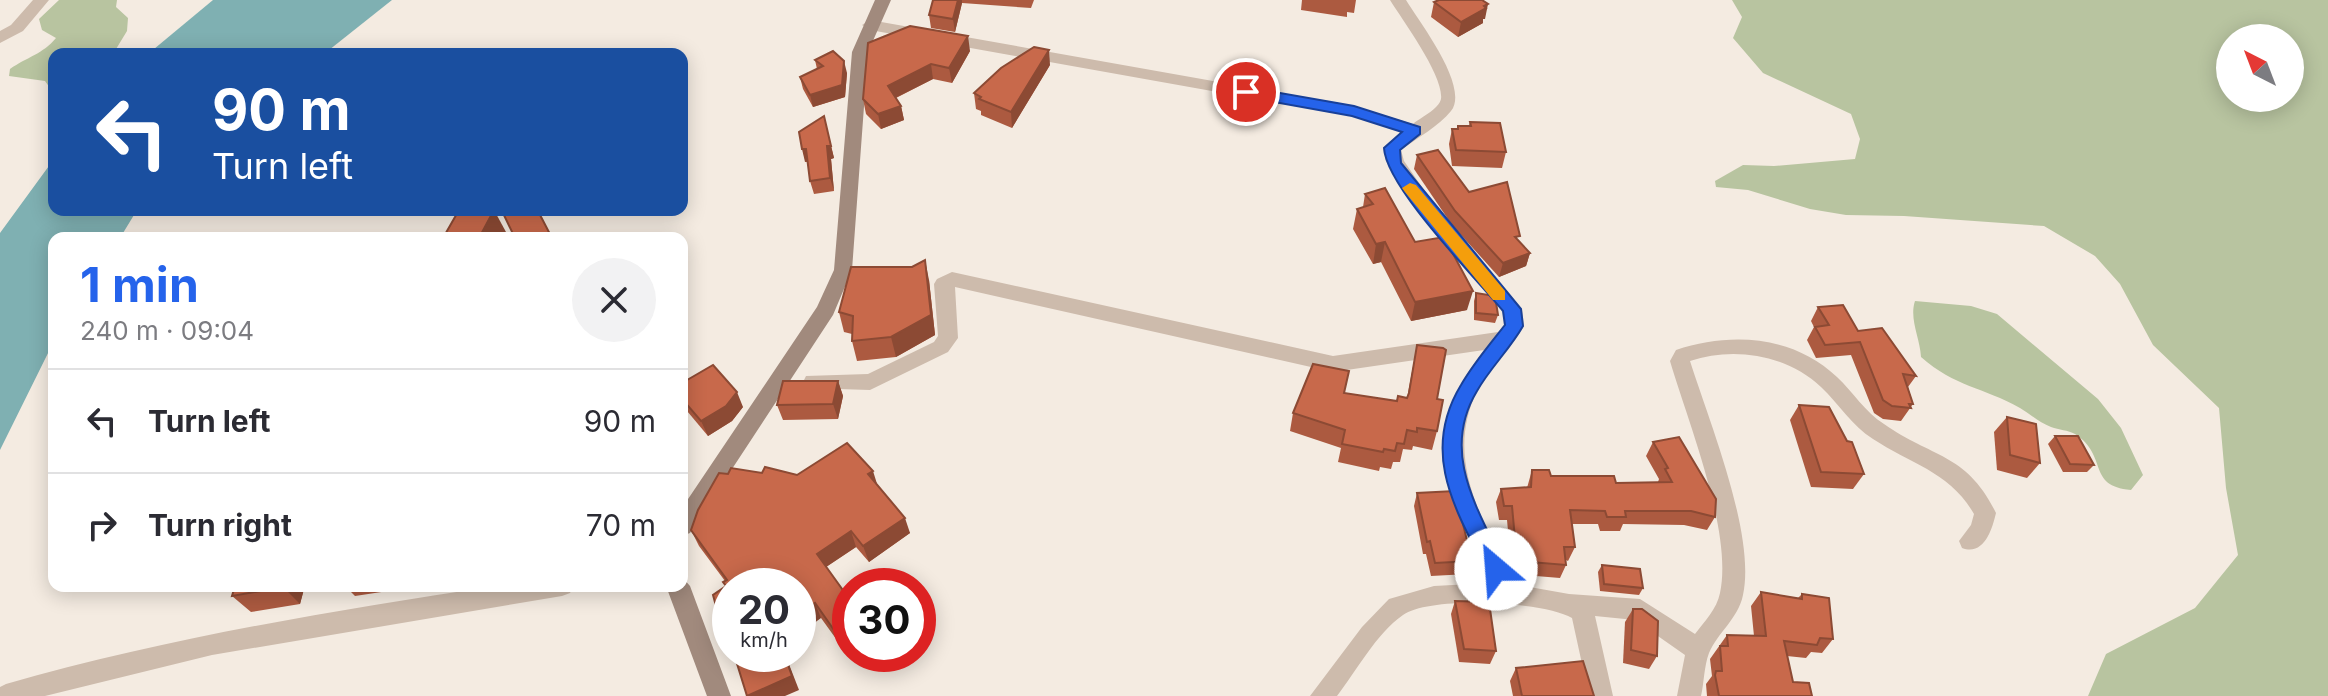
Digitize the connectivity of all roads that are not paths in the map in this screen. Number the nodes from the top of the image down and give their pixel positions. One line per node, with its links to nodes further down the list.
1 (41, 0): 5 (street)
2 (883, 0): 4 (main road)
3 (1398, 0): 6 (street)
4 (870, 25): 6 (street); 8 (main road)
5 (0, 38)
6 (1414, 130): 7 (street)
7 (1505, 339): 8 (street); 13 (street)
8 (777, 381): 9 (main road)
9 (688, 517)
10 (1970, 541): 15 (street)
11 (523, 592): 16 (street)
12 (680, 592): 17 (main road)
13 (1506, 594): 14 (street); 18 (street)
14 (1573, 603): 15 (street); 19 (street)
15 (1698, 650): 20 (street)
16 (6, 696)
17 (719, 696)
18 (1322, 696)
19 (1601, 696)
20 (1689, 696)

